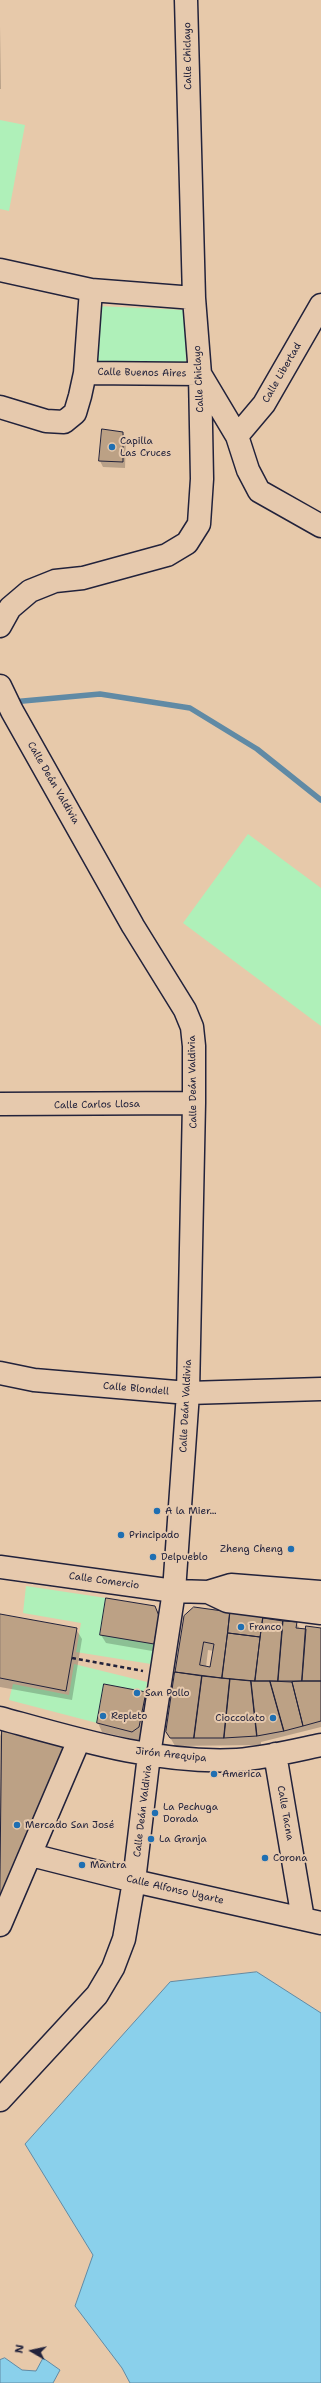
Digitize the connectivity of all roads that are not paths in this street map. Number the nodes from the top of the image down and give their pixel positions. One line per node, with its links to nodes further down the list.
1 (186, 0): 4 (street, Calle Chiclayo)
2 (0, 270): 3 (street)
3 (91, 290): 4 (street); 6 (street)
4 (194, 298): 7 (street, Calle Chiclayo)
5 (321, 305): 9 (street, Calle Libertad)
6 (85, 373): 7 (street, Calle Buenos Aires); 8 (street)
7 (200, 374): 9 (street); 11 (street, Calle Chiclayo)
8 (0, 407)
9 (237, 436): 10 (street)
10 (321, 526)
11 (0, 626)
12 (0, 686): 14 (street, Calle Deán Valdivia)
13 (0, 1104): 14 (street, Calle Carlos Llosa)
14 (194, 1104): 17 (street, Calle Deán Valdivia)
15 (0, 1373): 17 (street, Calle Blondell)
16 (321, 1389): 17 (street, Calle Blondell)
17 (188, 1393): 19 (street, Calle Deán Valdivia)
18 (0, 1566): 19 (street, Calle Comercio)
19 (174, 1591): 20 (street, Calle Comercio); 27 (street, Calle Deán Valdivia)
20 (208, 1592): 21 (street, Calle Comercio); 22 (street, Calle Comercio)
21 (321, 1592)
22 (321, 1613)
23 (0, 1718): 24 (street, Jirón Arequipa)
24 (79, 1740): 27 (street, Jirón Arequipa); 28 (street)
25 (321, 1745): 26 (street, Jirón Arequipa)
26 (275, 1754): 27 (street, Jirón Arequipa); 30 (street, Calle Tacna)
27 (149, 1755): 29 (street, Calle Deán Valdivia)
28 (31, 1855): 29 (street, Calle Alfonso Ugarte); 31 (street)
29 (134, 1881): 30 (street, Calle Alfonso Ugarte); 32 (street, Calle Deán Valdivia)
30 (312, 1921)
31 (0, 1923)
32 (0, 2100)

